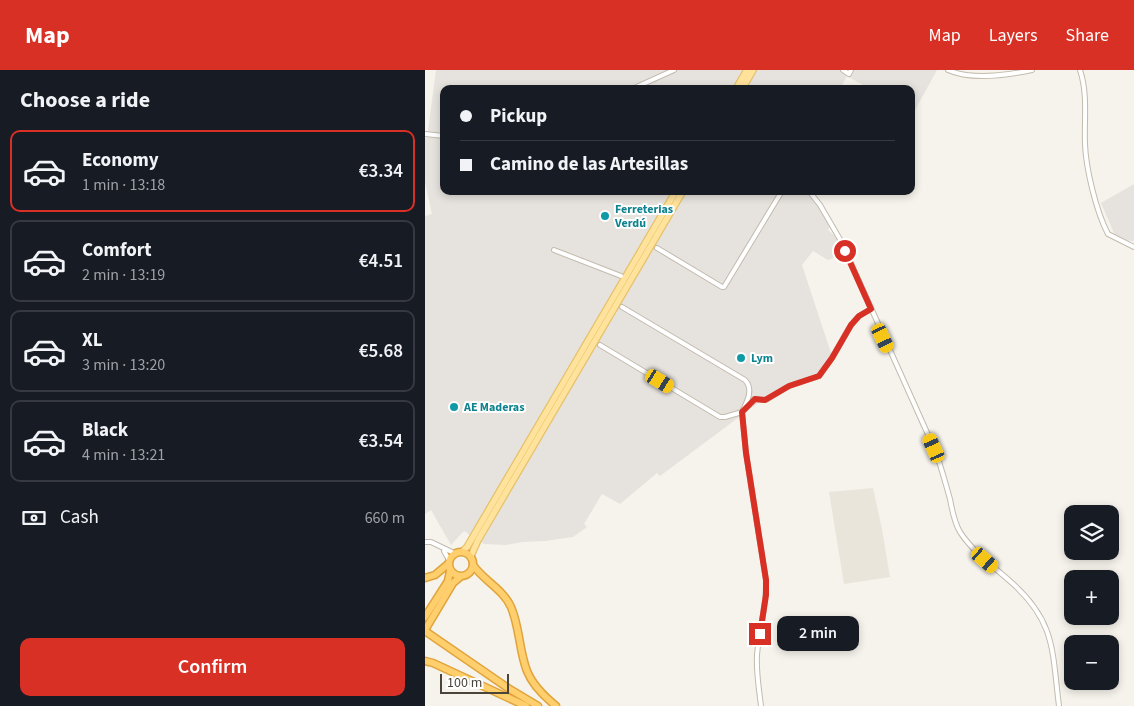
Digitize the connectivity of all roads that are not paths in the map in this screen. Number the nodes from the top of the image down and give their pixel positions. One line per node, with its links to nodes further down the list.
1 (663, 70): 10 (street)
2 (674, 70): 10 (street)
3 (747, 70): 12 (main road)
4 (753, 70): 13 (main road)
5 (843, 70): 6 (street)
6 (851, 70)
7 (949, 70): 8 (street)
8 (1032, 70)
9 (1081, 70): 21 (street)
10 (669, 72): 11 (street)
11 (641, 85)
12 (738, 85)
13 (744, 85)
14 (425, 134): 15 (street)
15 (440, 136)
16 (674, 195): 30 (main road)
17 (681, 195): 32 (main road)
18 (781, 195): 20 (street)
19 (812, 195): 25 (street)
20 (657, 248)
21 (1134, 248)
22 (554, 250): 23 (street)
23 (621, 276)
24 (622, 307): 27 (street)
25 (871, 309): 27 (street); 45 (street)
26 (600, 345): 27 (street)
27 (742, 412): 44 (street)
28 (425, 542): 29 (street)
29 (441, 547): 31 (street); 33 (street)
30 (462, 552): 31 (highway); 32 (highway)
31 (454, 553): 33 (highway)
32 (471, 556): 34 (highway)
33 (449, 562): 35 (highway); 37 (highway)
34 (473, 565): 36 (highway); 43 (highway)
35 (450, 571): 36 (highway); 38 (highway)
36 (460, 577): 39 (highway)
37 (425, 578)
38 (425, 617)
39 (425, 630): 42 (highway)
40 (425, 661): 41 (highway)
41 (527, 706)
42 (538, 706)
43 (556, 706)
44 (761, 706)
45 (1059, 706)

